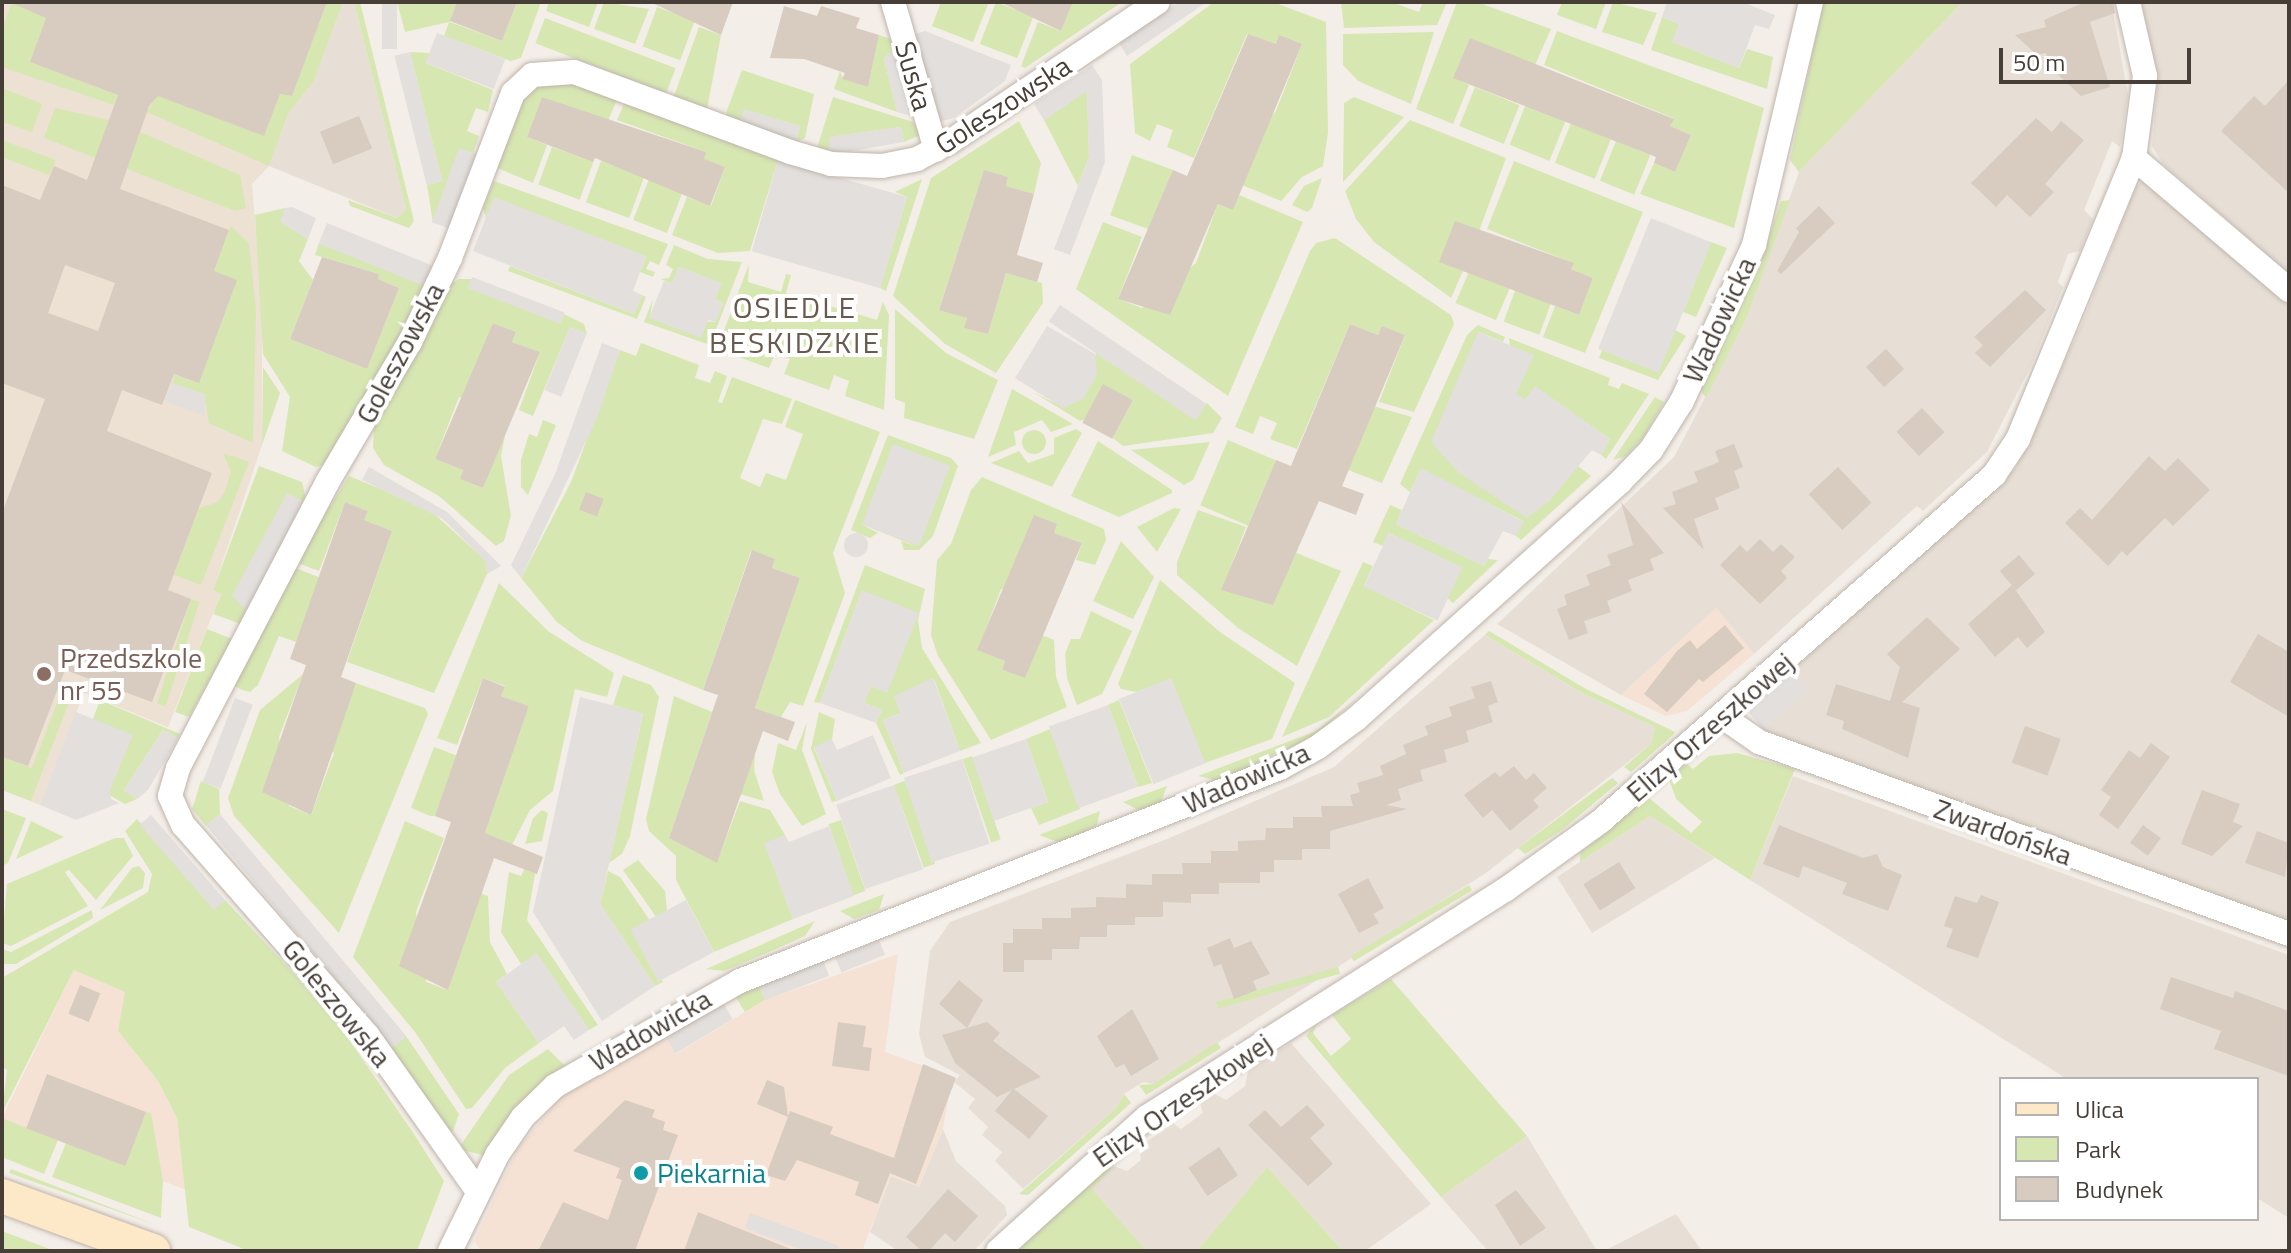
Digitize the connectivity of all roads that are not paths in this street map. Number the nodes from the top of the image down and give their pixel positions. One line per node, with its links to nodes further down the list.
1 (893, 2): 5 (street, Suska)
2 (1158, 2): 5 (street, Goleszowska)
3 (1811, 2): 10 (street, Wadowicka)
4 (2128, 2): 6 (street, Elizy Orzeszkowej)
5 (936, 150): 10 (street, Goleszowska)
6 (2134, 158): 7 (street); 8 (street, Elizy Orzeszkowej)
7 (2289, 290)
8 (1723, 717): 9 (street, Zwardońska); 14 (street, Elizy Orzeszkowej)
9 (2289, 934)
10 (477, 1190): 13 (street, Wadowicka)
11 (2, 1196): 12 (street)
12 (153, 1251)
13 (450, 1251)
14 (998, 1251)

